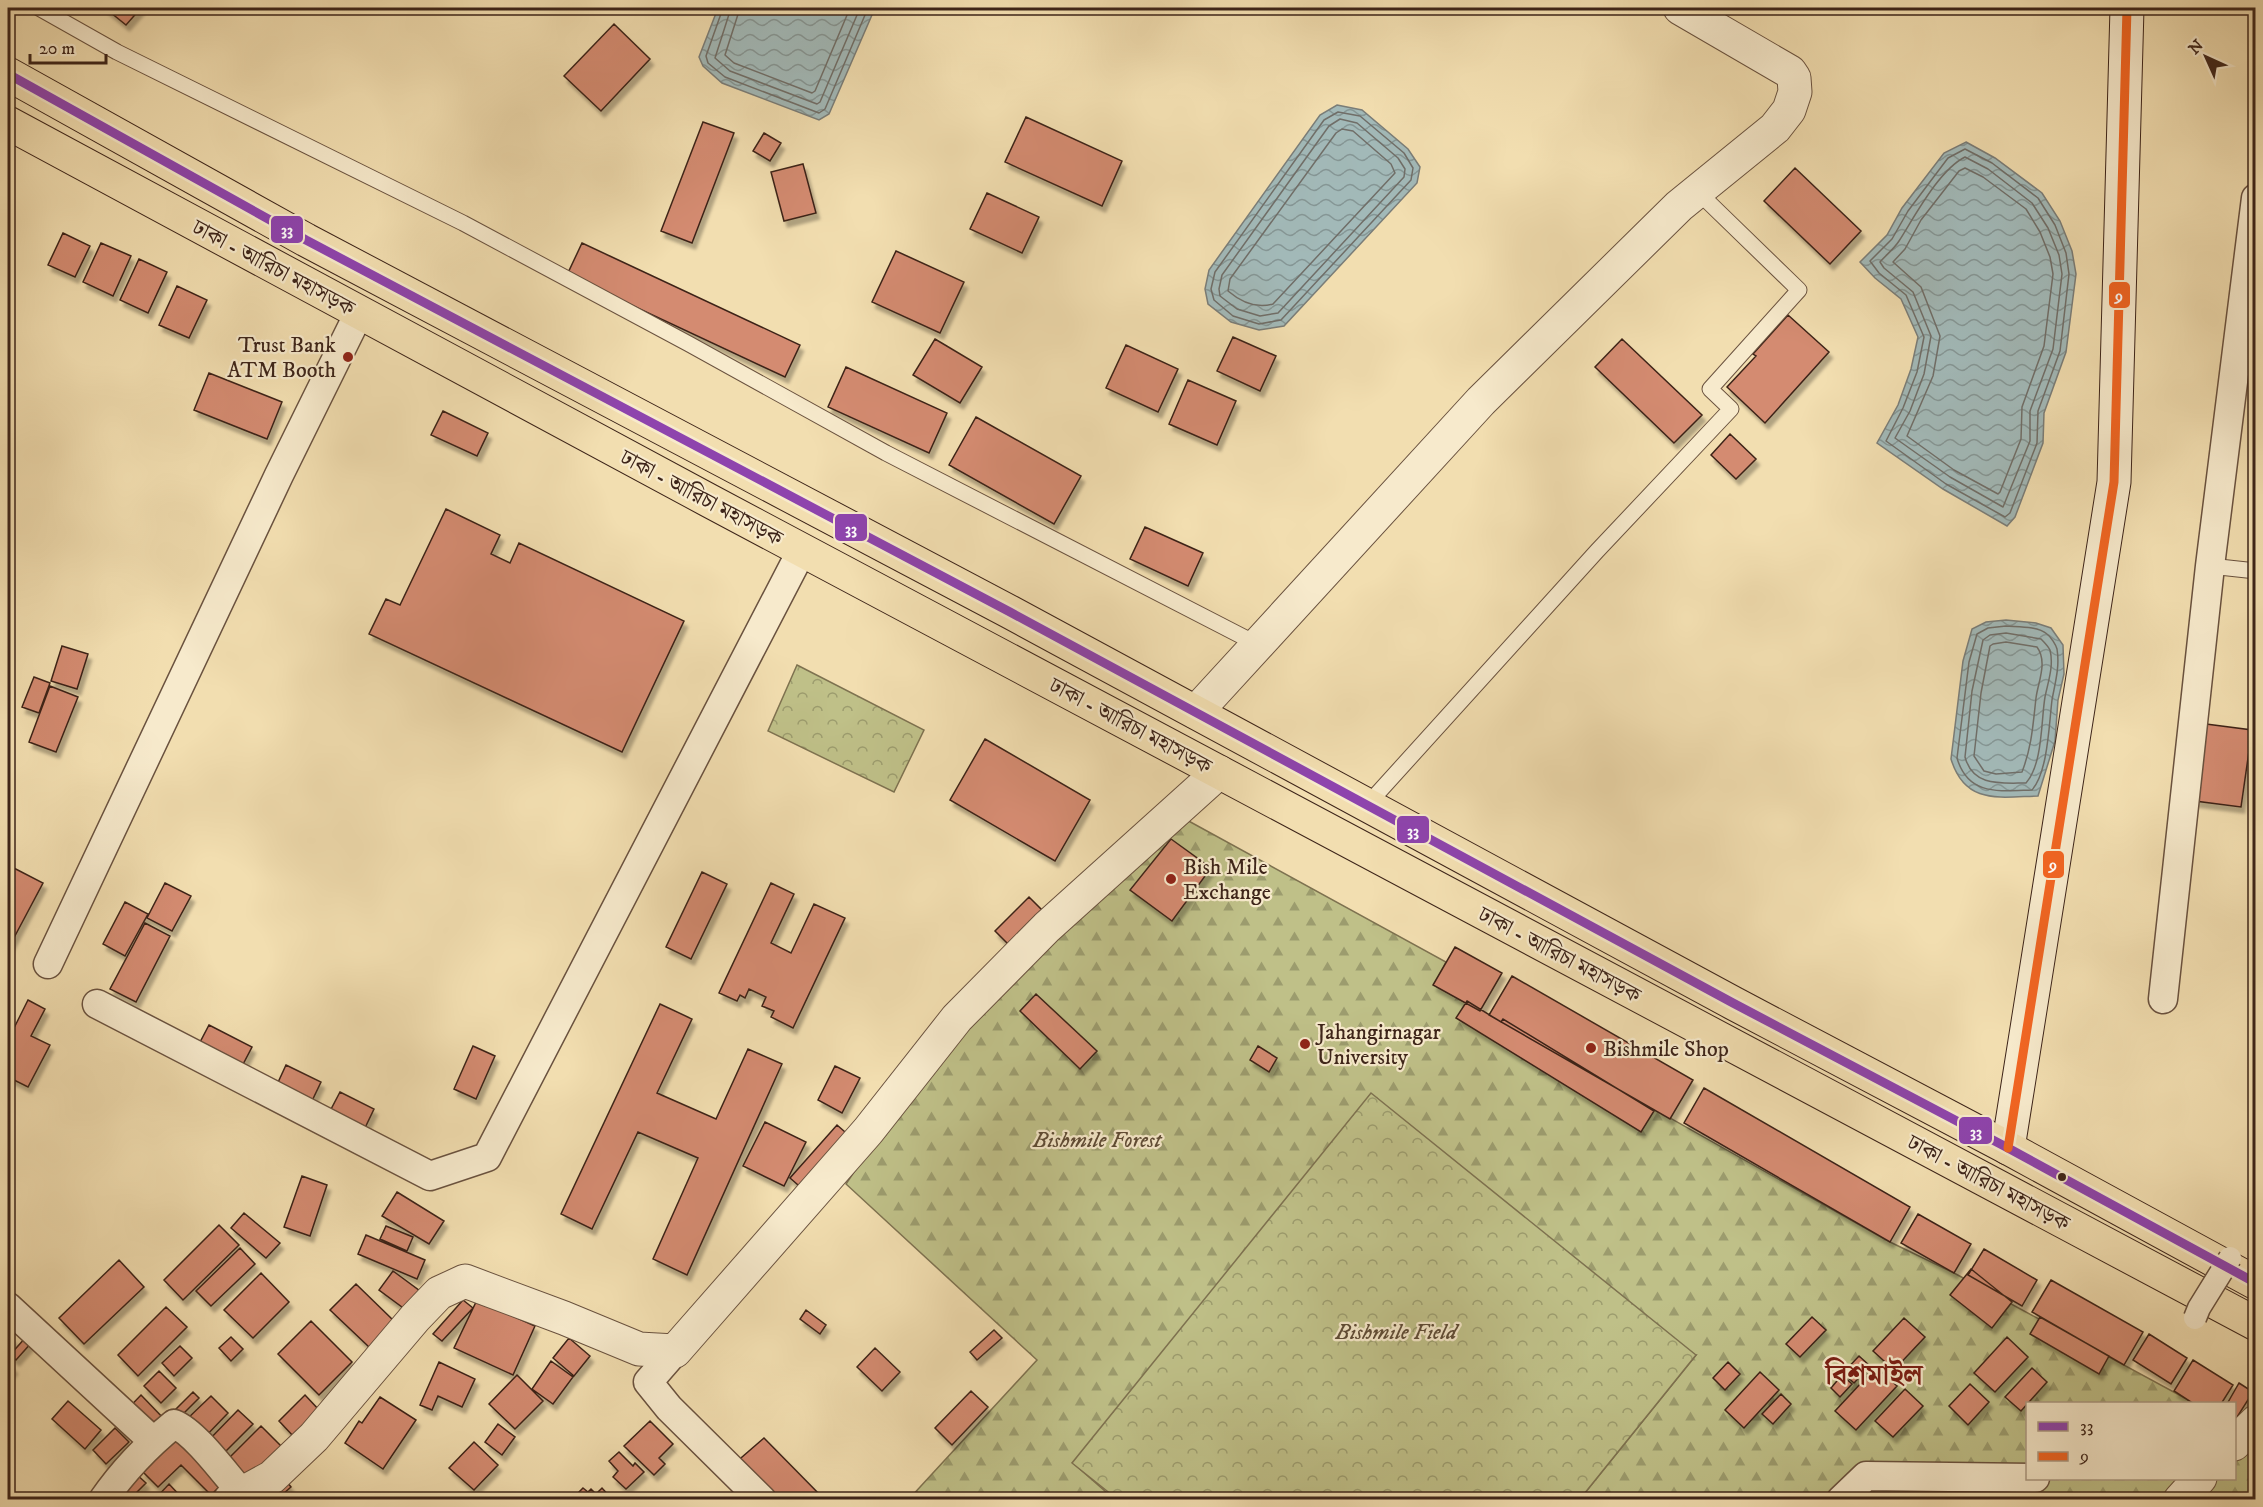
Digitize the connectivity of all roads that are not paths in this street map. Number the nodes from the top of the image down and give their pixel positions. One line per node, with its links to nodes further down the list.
1 (39, 8): 12 (lane)
2 (1680, 8): 6 (street)
3 (2127, 8): 19 (street)
4 (8, 74): 13 (highway, ঢাকা - আরিচা মহাসড়ক)
5 (8, 123): 8 (highway, ঢাকা - আরিচা মহাসড়ক)
6 (1697, 191): 12 (street); 15 (lane)
7 (2256, 198): 10 (street)
8 (359, 313): 9 (highway, ঢাকা - আরিচা মহাসড়ক); 16 (street)
9 (802, 550): 14 (highway, ঢাকা - আরিচা মহাসড়ক); 18 (street)
10 (2210, 566): 11 (lane); 17 (street)
11 (2256, 571)
12 (1257, 644): 13 (street)
13 (1196, 712): 15 (highway, ঢাকা - আরিচা মহাসড়ক)
14 (1219, 772): 24 (highway, ঢাকা - আরিচা মহাসড়ক); 25 (street)
15 (1367, 805): 19 (highway, ঢাকা - আরিচা মহাসড়ক)
16 (48, 964)
17 (2163, 999)
18 (96, 1004)
19 (2008, 1148): 21 (highway, ঢাকা - আরিচা মহাসড়ক)
20 (2230, 1258): 23 (street, bridge)
21 (2256, 1283)
22 (8, 1307): 27 (street)
23 (2195, 1318)
24 (2256, 1324)
25 (675, 1351): 31 (street); 33 (street)
26 (2256, 1422): 28 (street)
27 (153, 1441): 31 (street); 32 (street)
28 (2236, 1443)
29 (2026, 1479): 34 (street)
30 (2199, 1480): 35 (street)
31 (235, 1496)
32 (103, 1500)
33 (762, 1500)
34 (1841, 1500)
35 (2180, 1500)

